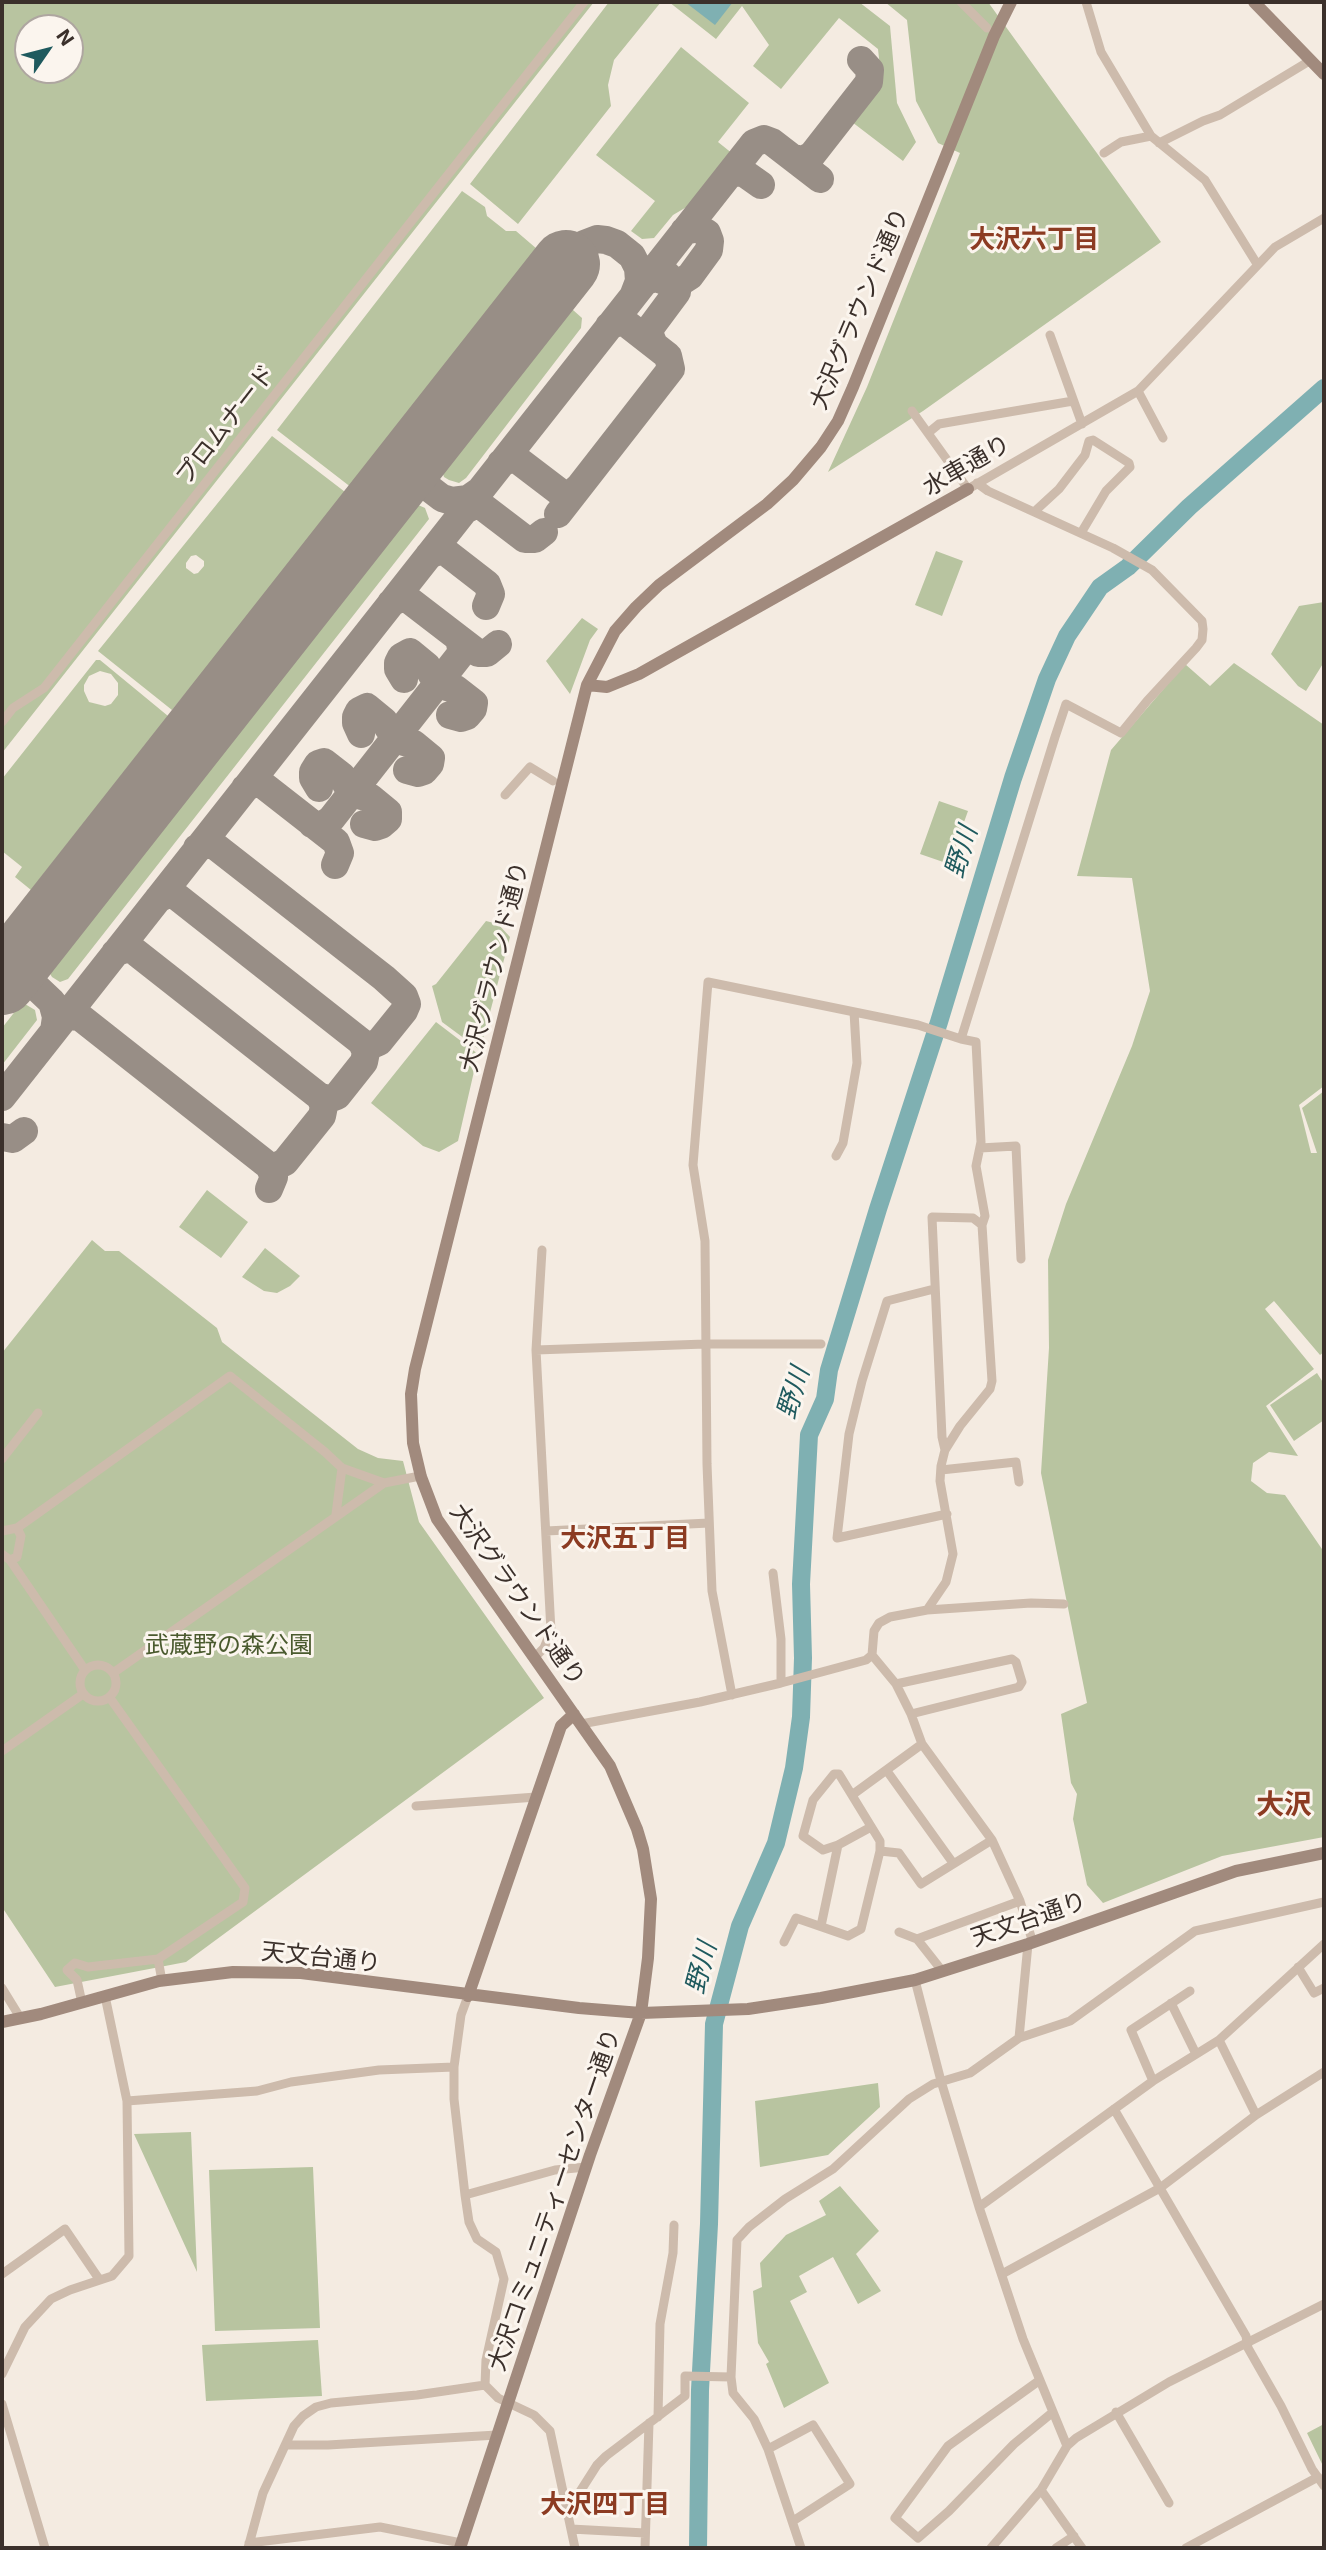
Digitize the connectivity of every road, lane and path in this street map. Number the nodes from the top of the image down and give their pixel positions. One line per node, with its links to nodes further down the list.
1 (584, 2): 25 (street, プロムナード)
2 (961, 2): 6 (street)
3 (1011, 2): 24 (street, 大沢グラウンド通り)
4 (1086, 2): 9 (street)
5 (1254, 2): 7 (street)
6 (987, 28)
7 (1311, 60): 8 (street); 10 (street)
8 (1324, 74)
9 (1151, 136): 10 (street); 11 (street)
10 (1159, 143): 13 (street)
11 (1104, 153)
12 (1324, 218): 13 (street, 水車通り)
13 (1257, 264): 15 (street, 水車通り)
14 (1050, 335): 16 (street)
15 (1138, 391): 18 (street, 水車通り); 20 (street)
16 (1073, 401): 18 (street); 19 (street)
17 (912, 411): 19 (street)
18 (1082, 424): 21 (street, 水車通り)
19 (928, 433): 21 (street)
20 (1163, 438)
21 (973, 486): 22 (street); 24 (street, 水車通り)
22 (1034, 512): 23 (street); 23 (street)
23 (1082, 533): 29 (street)
24 (587, 685): 44 (street, 大沢グラウンド通り)
25 (2, 722)
26 (553, 781): 27 (street)
27 (505, 794)
28 (854, 1012): 29 (street); 31 (street); 36 (street)
29 (959, 1038): 30 (street)
30 (980, 1148): 32 (street); 34 (street)
31 (836, 1156)
32 (982, 1225): 35 (street); 40 (street)
33 (542, 1250): 38 (street)
34 (1021, 1258)
35 (934, 1289): 40 (street); 48 (street)
36 (705, 1344): 37 (street); 38 (street); 49 (street)
37 (821, 1344)
38 (536, 1350): 52 (street)
39 (38, 1413): 41 (street)
40 (945, 1450): 43 (street)
41 (2, 1460)
42 (342, 1468): 46 (street); 47 (street); 50 (street)
43 (941, 1470): 45 (street); 48 (street)
44 (420, 1476): 46 (street); 59 (street, 大沢グラウンド通り)
45 (1018, 1482)
46 (384, 1483): 47 (street)
47 (336, 1514): 61 (street)
48 (947, 1514): 57 (street)
49 (709, 1523): 52 (street); 65 (street)
50 (17, 1528): 51 (street); 54 (street)
51 (2, 1531)
52 (546, 1531): 59 (street)
53 (2, 1554): 54 (street)
54 (10, 1560): 60 (street)
55 (773, 1573): 62 (street)
56 (1064, 1604): 57 (street)
57 (927, 1610): 58 (street)
58 (872, 1655): 62 (street); 63 (street)
59 (534, 1658): 68 (street, 大沢グラウンド通り)
60 (85, 1670): 61 (street); 64 (street)
61 (113, 1673): 66 (street)
62 (781, 1683): 65 (street)
63 (896, 1684): 67 (street); 67 (street)
64 (83, 1694): 66 (street); 70 (street)
65 (732, 1695): 68 (street)
66 (110, 1698): 89 (street)
67 (911, 1714): 69 (street)
68 (578, 1719): 73 (street); 101 (street, 大沢グラウンド通り)
69 (922, 1744): 71 (street); 76 (street)
70 (2, 1751)
71 (887, 1771): 72 (street); 80 (street)
72 (852, 1795): 75 (street); 77 (street)
73 (536, 1797): 74 (street); 98 (street)
74 (416, 1806)
75 (871, 1827): 77 (street); 78 (street)
76 (992, 1840): 80 (street); 81 (street)
77 (838, 1845): 83 (street)
78 (880, 1851): 80 (street); 83 (street)
79 (1324, 1853): 87 (street, 天文台通り)
80 (953, 1863)
81 (1020, 1901): 85 (street); 87 (street)
82 (1324, 1902): 104 (street)
83 (821, 1926): 86 (street)
84 (899, 1932): 85 (street)
85 (917, 1939): 91 (street)
86 (783, 1942)
87 (1030, 1943): 91 (street, 天文台通り); 104 (street)
88 (1324, 1944): 90 (street)
89 (158, 1959): 93 (street); 99 (street)
90 (1298, 1967): 95 (street); 105 (street)
91 (943, 1972): 92 (street, 天文台通り)
92 (915, 1980): 101 (street, 天文台通り); 109 (street)
93 (162, 1981): 97 (street, 天文台通り); 98 (street, 天文台通り)
94 (2, 1988): 102 (street)
95 (1324, 1988)
96 (1190, 1991): 100 (street)
97 (105, 1996): 99 (street, 天文台通り); 111 (street)
98 (468, 1996): 101 (street, 天文台通り); 107 (street)
99 (82, 2003): 102 (street, 天文台通り)
100 (1171, 2003): 106 (street); 110 (street)
101 (641, 2013): 114 (street, 大沢コミュニティーセンター通り)
102 (21, 2019): 103 (street, 天文台通り)
103 (2, 2022)
104 (1019, 2038): 109 (street)
105 (1219, 2040): 106 (street); 113 (street)
106 (1196, 2054): 110 (street)
107 (454, 2067): 111 (street); 116 (street)
108 (1324, 2072): 113 (street)
109 (941, 2081): 117 (street); 125 (street)
110 (1153, 2081): 112 (street)
111 (127, 2101): 121 (street)
112 (1114, 2109): 115 (street); 117 (street)
113 (1256, 2115): 115 (street)
114 (586, 2167): 116 (street); 128 (street, 大沢コミュニティーセンター通り)
115 (1160, 2188): 120 (street); 123 (street)
116 (465, 2195): 127 (street)
117 (979, 2207): 120 (street)
118 (674, 2225): 132 (street)
119 (2, 2274): 121 (street)
120 (1002, 2274): 126 (street)
121 (99, 2279): 124 (street)
122 (1324, 2304): 123 (street)
123 (1247, 2342): 131 (street); 138 (street)
124 (2, 2374)
125 (730, 2378): 132 (street); 137 (street)
126 (1040, 2380): 130 (street); 130 (street)
127 (485, 2385): 128 (street); 135 (street)
128 (509, 2401): 134 (street, 大沢コミュニティーセンター通り); 142 (street)
129 (2, 2404): 149 (street)
130 (1052, 2412): 136 (street)
131 (1116, 2412): 136 (street); 141 (street)
132 (658, 2417): 133 (street)
133 (649, 2423): 142 (street); 145 (street)
134 (497, 2435): 135 (street); 148 (street, 大沢コミュニティーセンター通り)
135 (286, 2445): 147 (street)
136 (1067, 2446): 140 (street)
137 (768, 2449): 143 (street); 143 (street)
138 (1318, 2477): 139 (street); 156 (street)
139 (1324, 2486)
140 (1041, 2490): 146 (street); 153 (street)
141 (1169, 2502)
142 (567, 2512): 144 (street)
143 (793, 2521): 152 (street)
144 (571, 2529): 145 (street); 150 (street)
145 (645, 2533): 151 (street)
146 (1074, 2536): 154 (street); 155 (street)
147 (248, 2546): 148 (street)
148 (460, 2546)
149 (45, 2548)
150 (575, 2548)
151 (645, 2548)
152 (801, 2548)
153 (991, 2548)
154 (1056, 2548)
155 (1082, 2548)
156 (1186, 2548)

